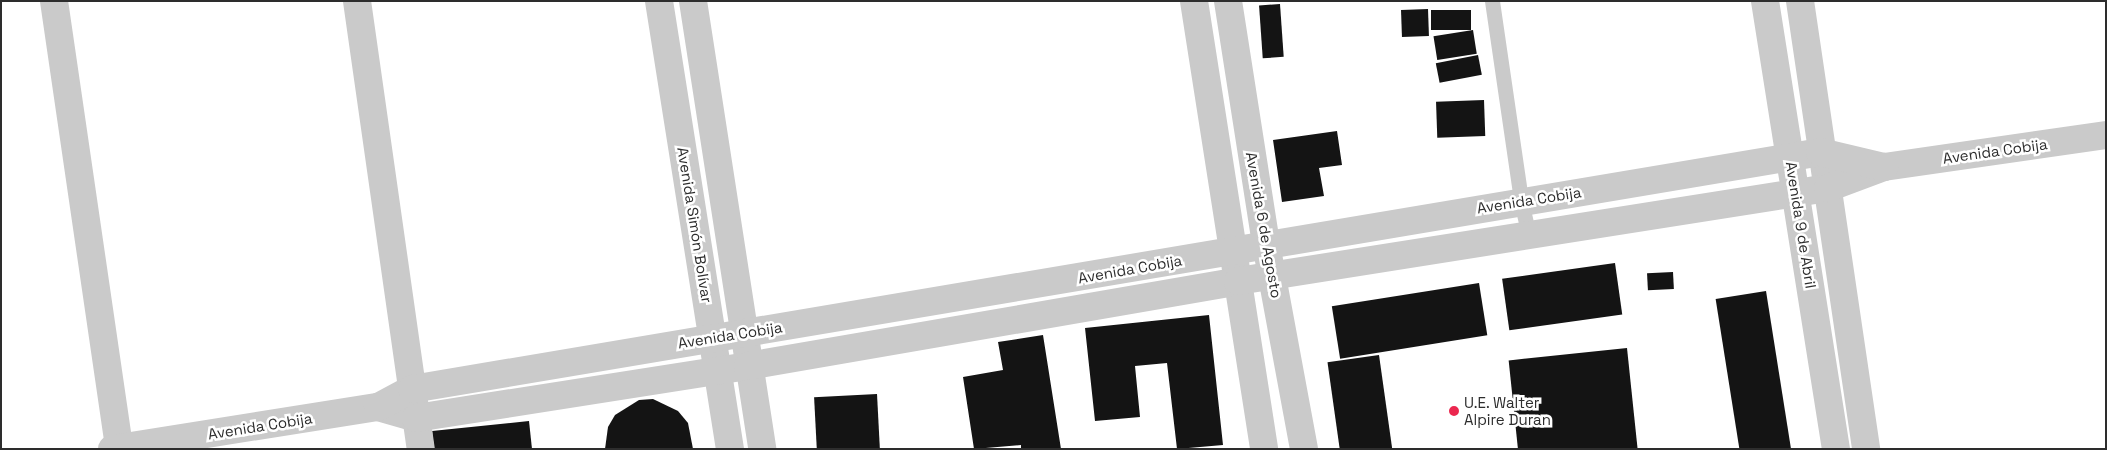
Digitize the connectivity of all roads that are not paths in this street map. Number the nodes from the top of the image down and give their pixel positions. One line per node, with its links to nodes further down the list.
1 (54, 1): 29 (street)
2 (357, 1): 26 (street)
3 (659, 1): 23 (street, Avenida Simón Bolívar)
4 (693, 1): 22 (street, Avenida Simón Bolívar)
5 (1194, 1): 19 (street)
6 (1228, 1): 18 (street, Avenida 6 de Agosto)
7 (1492, 1): 16 (lane)
8 (1765, 1): 12 (street, Avenida 9 de Abril)
9 (1800, 1): 11 (street, Avenida 9 de Abril)
10 (2106, 134): 13 (street, Avenida Cobija)
11 (1820, 152): 12 (street, Avenida Cobija); 13 (street, Avenida Cobija); 14 (street, Avenida 9 de Abril)
12 (1791, 157): 15 (street, Avenida 9 de Abril); 16 (street, Avenida Cobija)
13 (1884, 168): 14 (street, Avenida Cobija)
14 (1828, 188): 15 (street, Avenida Cobija); 36 (street, Avenida 9 de Abril)
15 (1796, 193): 17 (street, Avenida Cobija); 35 (street, Avenida 9 de Abril)
16 (1521, 201): 17 (lane); 18 (street, Avenida Cobija)
17 (1529, 236): 20 (street, Avenida Cobija)
18 (1266, 244): 19 (street, Avenida Cobija); 20 (street, Avenida 6 de Agosto)
19 (1234, 251): 21 (street); 22 (street, Avenida Cobija)
20 (1273, 277): 21 (street, Avenida Cobija); 34 (street, Avenida 6 de Agosto)
21 (1238, 281): 24 (street, Avenida Cobija); 33 (street)
22 (744, 333): 23 (street, Avenida Cobija); 24 (street, Avenida Simón Bolívar)
23 (713, 338): 25 (street, Avenida Simón Bolívar); 26 (street, Avenida Cobija)
24 (748, 366): 25 (street, Avenida Cobija); 32 (street, Avenida Simón Bolívar)
25 (718, 370): 28 (street, Avenida Cobija); 31 (street, Avenida Simón Bolívar)
26 (412, 389): 27 (street, Avenida Cobija); 28 (street)
27 (378, 407): 28 (street, Avenida Cobija); 29 (street, Avenida Cobija)
28 (416, 418): 30 (street)
29 (116, 448)
30 (421, 449)
31 (730, 449)
32 (762, 449)
33 (1264, 449)
34 (1304, 449)
35 (1836, 449)
36 (1866, 449)

